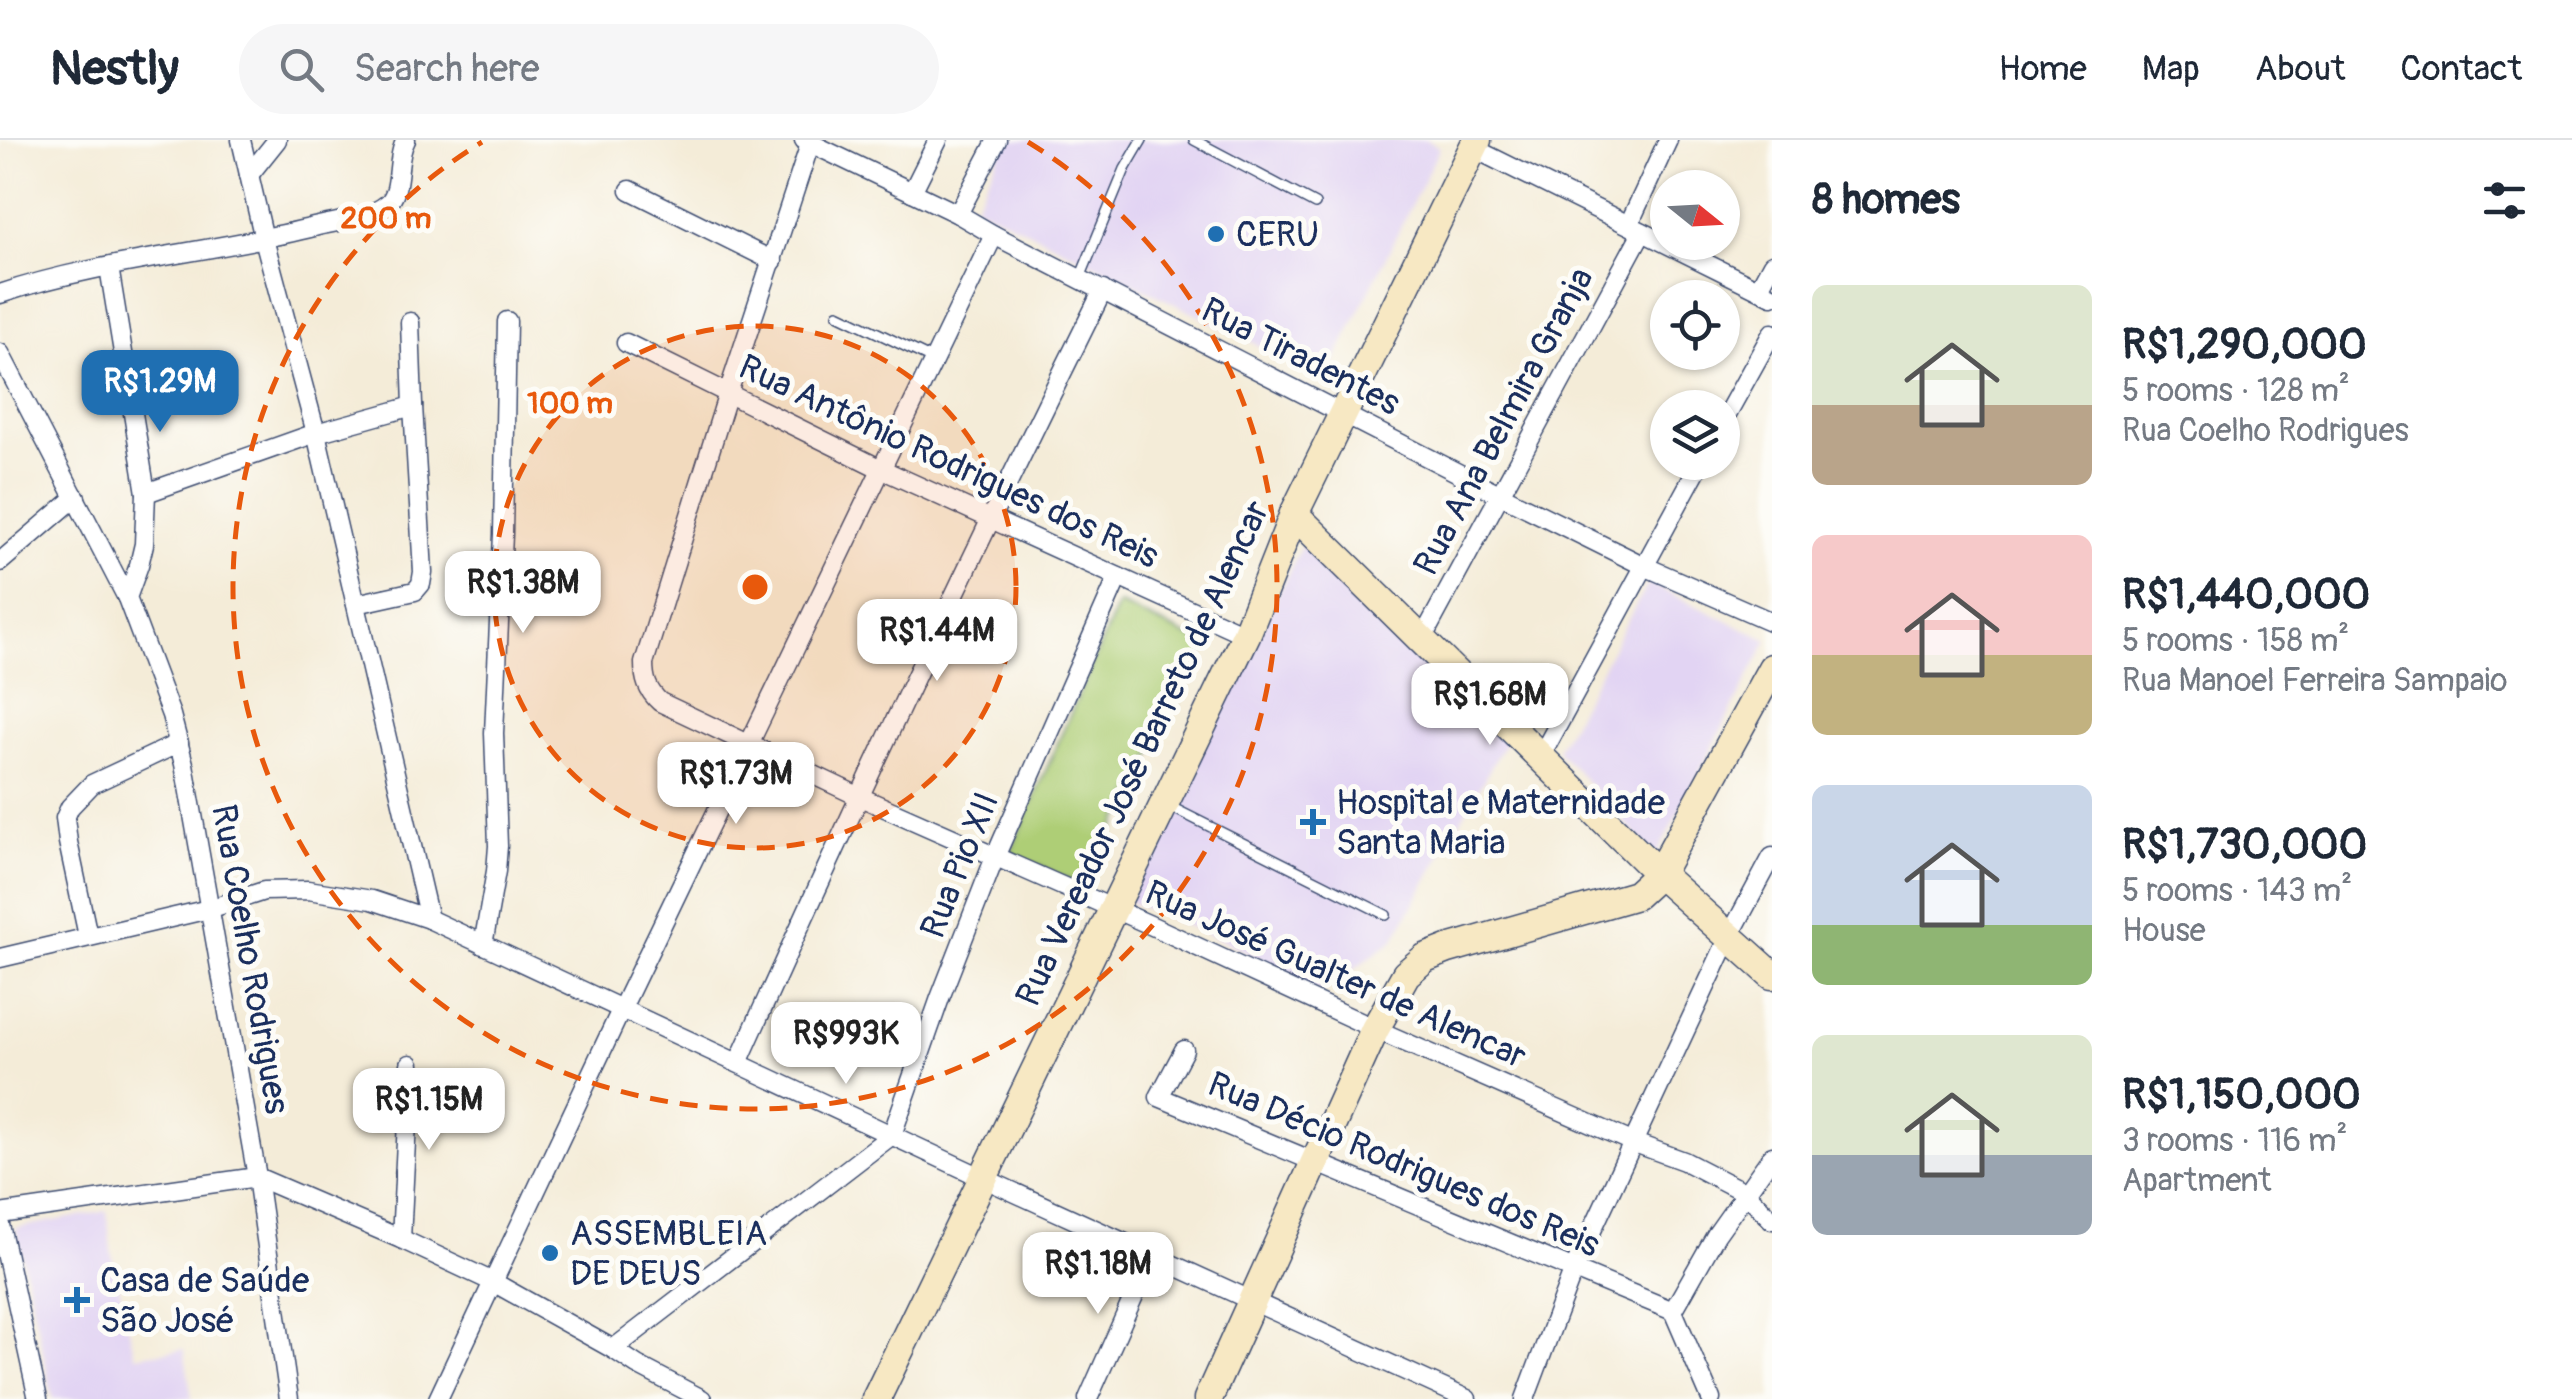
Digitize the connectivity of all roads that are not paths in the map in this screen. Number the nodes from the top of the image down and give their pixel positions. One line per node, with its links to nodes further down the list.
1 (241, 140): 11 (street)
2 (277, 140): 11 (street)
3 (406, 140): 18 (street)
4 (938, 140): 13 (street)
5 (997, 140): 15 (street)
6 (1142, 140): 22 (lane)
7 (1194, 140): 14 (lane)
8 (1668, 140): 16 (street, Rua Ana Belmira Granja)
9 (807, 142): 13 (street, Rua Tiradentes); 19 (street)
10 (1475, 144): 16 (street); 36 (main road, Rua Vereador José Barreto de Alencar)
11 (250, 175): 18 (street)
12 (630, 190): 19 (street)
13 (912, 192): 15 (street, Rua Tiradentes)
14 (1315, 204)
15 (958, 214): 17 (street, Rua Tiradentes)
16 (1636, 228): 24 (street); 41 (street, Rua Ana Belmira Granja)
17 (994, 235): 22 (street, Rua Tiradentes); 32 (street)
18 (264, 240): 21 (street); 37 (street)
19 (773, 262): 34 (street)
20 (1772, 264): 24 (street)
21 (110, 267): 25 (street); 40 (street)
22 (1080, 278): 23 (street, Rua Tiradentes)
23 (1103, 290): 36 (street, Rua Tiradentes); 44 (street)
24 (1766, 292)
25 (0, 294)
26 (838, 314): 32 (lane)
27 (507, 321): 68 (street)
28 (410, 322): 35 (street)
29 (1772, 333): 33 (street)
30 (626, 343): 34 (street, Rua Antônio Rodrigues dos Reis)
31 (0, 353): 42 (street, Rua Coelho Rodrigues)
32 (934, 360): 38 (street)
33 (1740, 391)
34 (728, 393): 38 (street, Rua Antônio Rodrigues dos Reis); 55 (street, Rua José Gualter de Alencar)
35 (412, 406): 37 (street); 49 (street)
36 (1343, 415): 41 (street, Rua Tiradentes); 43 (main road, Rua Vereador José Barreto de Alencar)
37 (316, 433): 40 (street); 49 (street)
38 (881, 469): 44 (street, Rua Antônio Rodrigues dos Reis); 55 (street)
39 (1691, 480): 46 (street)
40 (146, 493): 48 (street)
41 (1500, 495): 46 (street, Rua Tiradentes); 52 (street, Rua Ana Belmira Granja)
42 (76, 497): 45 (street); 48 (street, Rua Coelho Rodrigues)
43 (1294, 514): 51 (main road, Rua Vereador José Barreto de Alencar); 52 (main road)
44 (990, 518): 47 (street, Rua Antônio Rodrigues dos Reis); 57 (street)
45 (0, 562)
46 (1644, 566): 50 (street, Rua Tiradentes); 56 (street)
47 (1118, 577): 51 (street, Rua Antônio Rodrigues dos Reis); 59 (street, Rua Pio XII)
48 (127, 598): 54 (street, Rua Coelho Rodrigues)
49 (356, 604): 65 (street)
50 (1772, 622)
51 (1246, 635): 58 (main road, Rua Vereador José Barreto de Alencar)
52 (1421, 641): 56 (main road)
53 (1772, 668): 61 (main road)
54 (179, 743): 62 (street, Rua Coelho Rodrigues); 66 (street)
55 (750, 744): 57 (street, Rua José Gualter de Alencar); 71 (street)
56 (1541, 756): 61 (main road)
57 (858, 796): 59 (street, Rua José Gualter de Alencar); 74 (street)
58 (1164, 804): 63 (main road, Rua Vereador José Barreto de Alencar); 64 (lane)
59 (996, 857): 63 (street, Rua José Gualter de Alencar); 76 (street, Rua Pio XII)
60 (1772, 857): 67 (street)
61 (1659, 874): 67 (main road); 72 (main road)
62 (209, 909): 65 (street); 66 (street); 80 (street, Rua Coelho Rodrigues)
63 (1113, 910): 72 (street, Rua José Gualter de Alencar); 81 (main road, Rua Vereador José Barreto de Alencar)
64 (1386, 915)
65 (429, 919): 68 (street)
66 (88, 936): 69 (street)
67 (1729, 937): 70 (main road); 77 (street)
68 (483, 944): 71 (street)
69 (0, 958)
70 (1772, 975)
71 (622, 1010): 74 (street); 89 (street)
72 (1375, 1029): 77 (street, Rua José Gualter de Alencar); 79 (main road)
73 (1184, 1050): 79 (street, Rua Décio Rodrigues dos Reis)
74 (738, 1062): 76 (street)
75 (410, 1064): 86 (street)
76 (892, 1135): 81 (street); 93 (street)
77 (1632, 1142): 82 (street, Rua José Gualter de Alencar); 88 (street)
78 (1772, 1156): 82 (street)
79 (1314, 1162): 88 (street, Rua Décio Rodrigues dos Reis); 91 (main road)
80 (257, 1177): 83 (street); 86 (street); 96 (street, Rua Coelho Rodrigues)
81 (983, 1178): 87 (street); 99 (main road, Rua Vereador José Barreto de Alencar)
82 (1746, 1194): 84 (street, Rua José Gualter de Alencar); 92 (street)
83 (0, 1214)
84 (1772, 1220)
85 (0, 1225): 95 (street)
86 (401, 1238): 89 (street)
87 (1152, 1255): 91 (street); 100 (street)
88 (1573, 1271): 92 (street, Rua Décio Rodrigues dos Reis); 103 (street)
89 (493, 1282): 93 (street); 97 (street)
90 (0, 1283): 94 (street)
91 (1250, 1300): 101 (main road); 102 (street)
92 (1673, 1311): 104 (street)
93 (613, 1348): 98 (street)
94 (26, 1399)
95 (38, 1399)
96 (289, 1399)
97 (438, 1399)
98 (702, 1399)
99 (876, 1399)
100 (1088, 1399)
101 (1208, 1399)
102 (1467, 1399)
103 (1525, 1399)
104 (1711, 1399)

